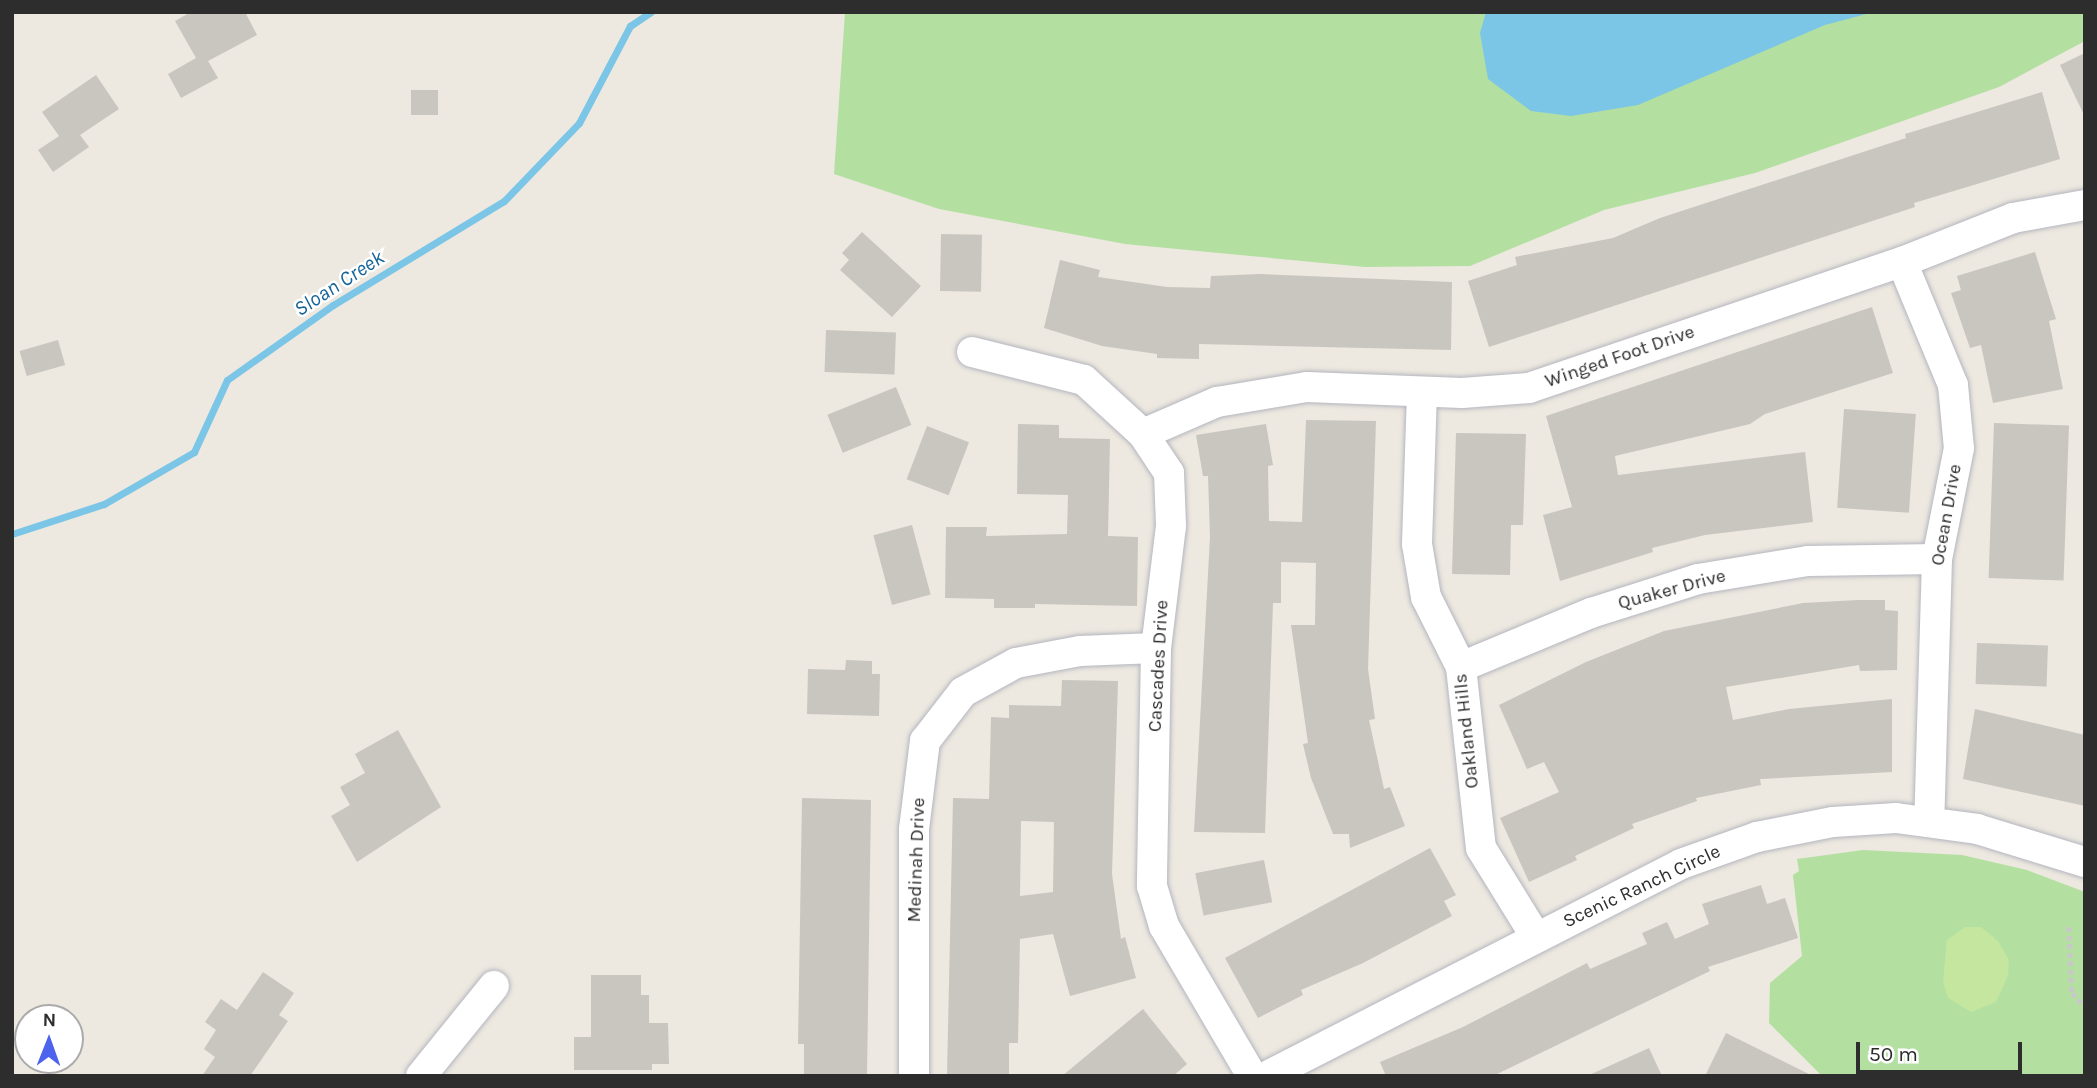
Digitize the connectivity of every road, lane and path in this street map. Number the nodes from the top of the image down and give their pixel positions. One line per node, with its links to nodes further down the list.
1 (2085, 205): 2 (street, Winged Foot Drive)
2 (1902, 262): 4 (street, Winged Foot Drive); 6 (street, Ocean Drive)
3 (972, 352): 5 (street, Cascades Drive)
4 (1422, 392): 5 (street, Winged Foot Drive); 8 (street, Oakland Hills)
5 (1143, 434): 7 (street, Cascades Drive)
6 (1937, 559): 8 (street, Quaker Drive); 9 (street, Ocean Drive)
7 (1156, 648): 16 (street, Medinah Drive); 17 (street, Cascades Drive)
8 (1461, 667): 12 (street, Oakland Hills)
9 (1928, 821): 10 (street, Scenic Ranch Circle); 12 (street, Scenic Ranch Circle)
10 (2085, 862)
11 (2069, 927): 14 (path)
12 (1536, 937): 18 (street, Scenic Ranch Circle)
13 (494, 986): 15 (street)
14 (2085, 1007)
15 (421, 1076)
16 (914, 1076)
17 (1252, 1076)
18 (1267, 1076)

